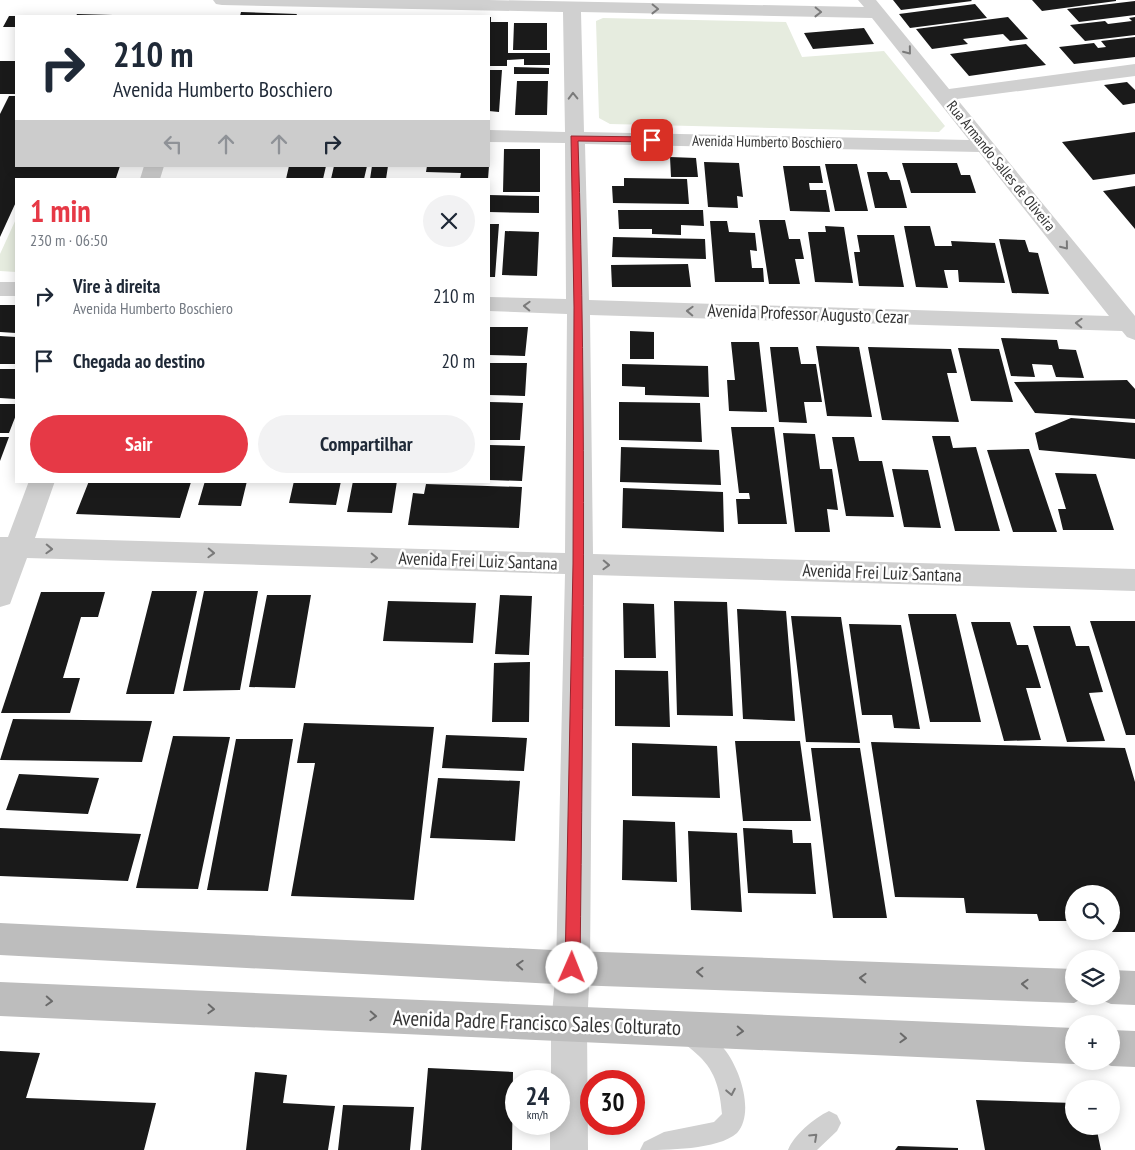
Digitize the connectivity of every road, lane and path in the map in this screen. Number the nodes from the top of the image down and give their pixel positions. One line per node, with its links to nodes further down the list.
1 (215, 3): 3 (street)
2 (872, 7): 3 (street, one-way to 2); 5 (street, Rua Armando Salles de Oliveira, one-way to 5)
3 (572, 8): 7 (street, one-way to 3)
4 (1135, 70): 5 (street)
5 (943, 95): 8 (street, Rua Armando Salles de Oliveira)
6 (490, 136): 7 (street, Avenida Humberto Boschiero)
7 (574, 138): 8 (street, Avenida Humberto Boschiero); 12 (street)
8 (985, 146): 13 (street, Rua Armando Salles de Oliveira, one-way to 13)
9 (0, 289): 10 (street)
10 (15, 289)
11 (490, 304): 12 (street, Avenida Professor Augusto Cezar, one-way to 11)
12 (578, 307): 13 (street, Avenida Professor Augusto Cezar, one-way to 12); 16 (street)
13 (1132, 328)
14 (41, 483): 15 (street)
15 (9, 547): 16 (street, Avenida Frei Luiz Santana, one-way to 16); 18 (street)
16 (579, 564): 17 (street, Avenida Frei Luiz Santana, one-way to 17); 20 (street)
17 (1135, 580)
18 (0, 596)
19 (0, 939): 20 (main road, one-way to 19)
20 (572, 968): 21 (main road, one-way to 20); 25 (street)
21 (1065, 986)
22 (1120, 987): 23 (main road)
23 (1135, 988)
24 (0, 999): 25 (main road, Avenida Padre Francisco Sales Colturato, one-way to 25)
25 (569, 1026): 26 (main road, Avenida Padre Francisco Sales Colturato); 31 (street)
26 (682, 1028): 27 (main road, Avenida Padre Francisco Sales Colturato, one-way to 27); 32 (lane, one-way to 32)
27 (1065, 1046)
28 (1120, 1048): 29 (main road)
29 (1135, 1049)
30 (828, 1123): 33 (lane, one-way to 30)
31 (569, 1150)
32 (652, 1150)
33 (800, 1150)

